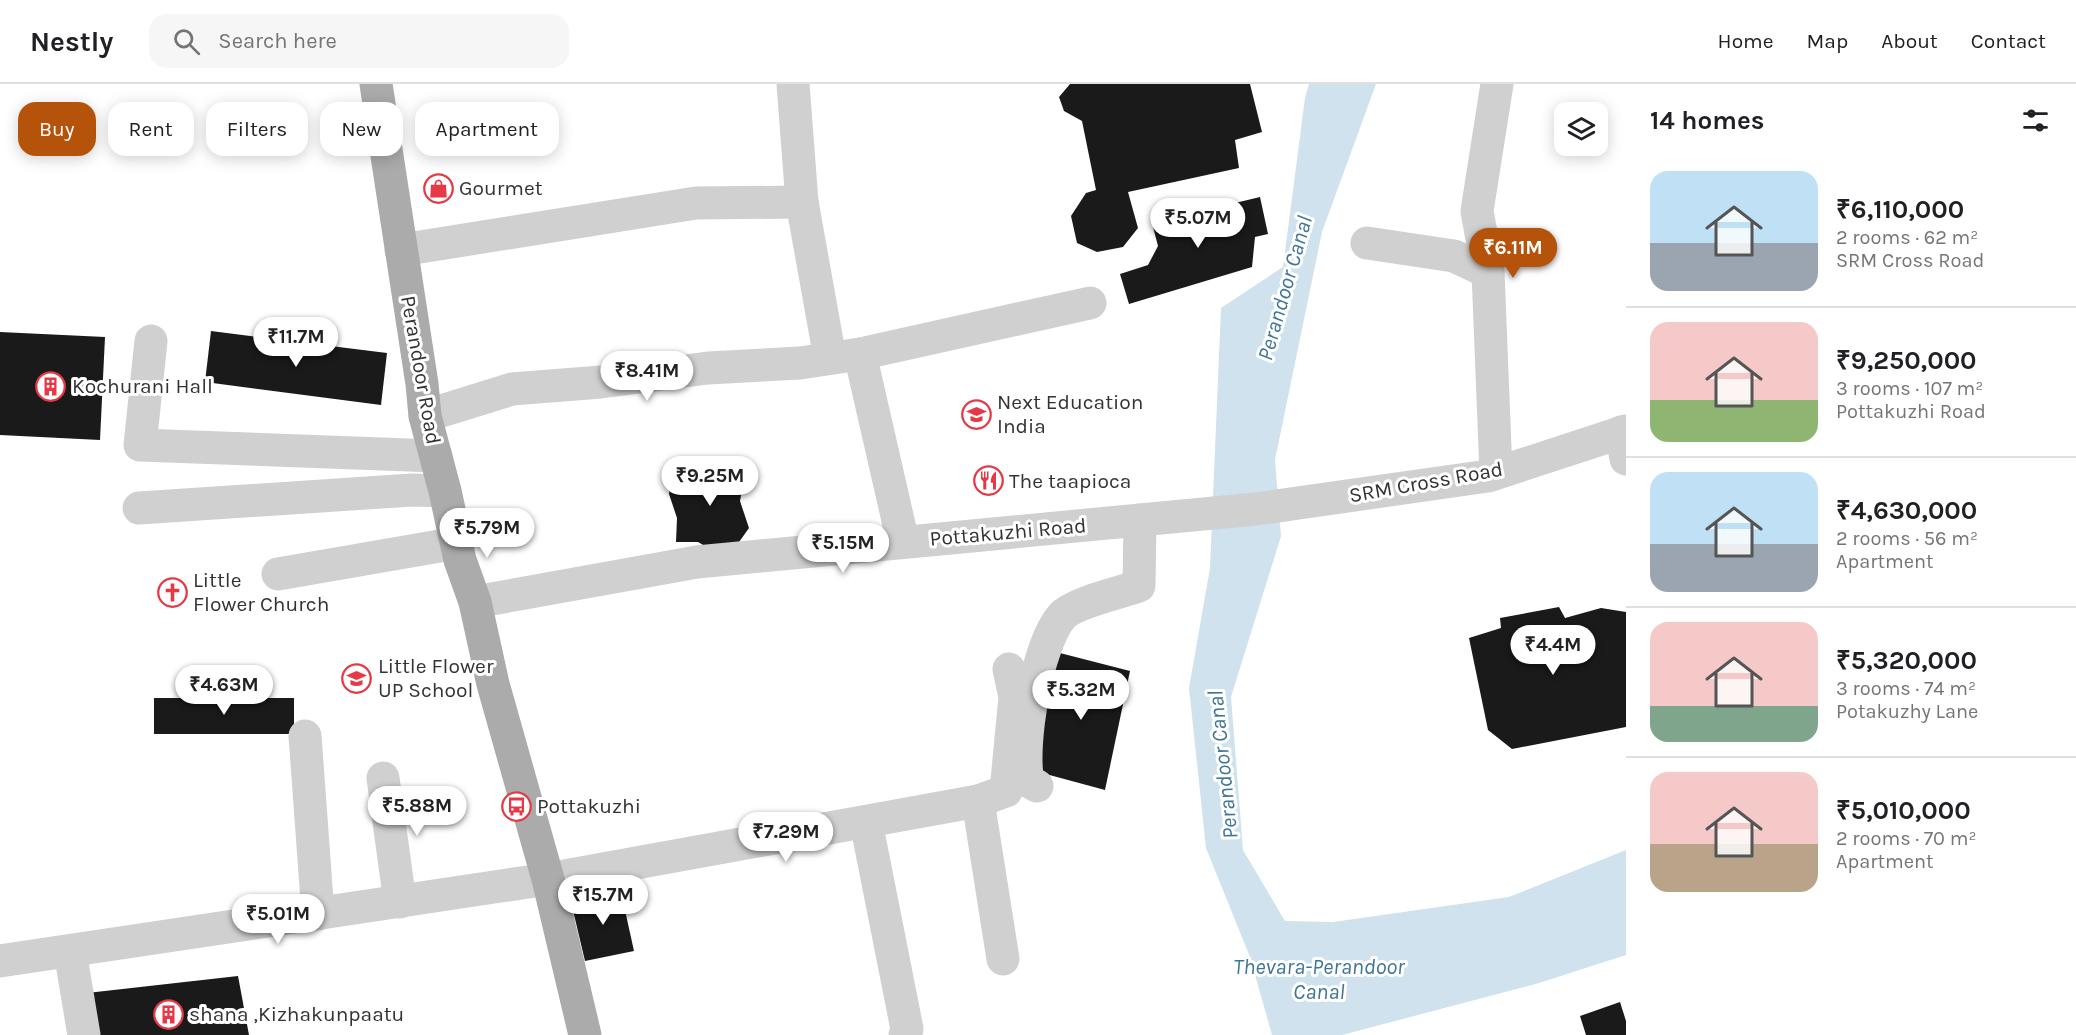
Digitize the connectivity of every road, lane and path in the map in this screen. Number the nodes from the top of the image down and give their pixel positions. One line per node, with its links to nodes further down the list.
1 (376, 84): 6 (main road, Perandoor Road)
2 (793, 84): 4 (street)
3 (1497, 84): 7 (street)
4 (801, 202): 6 (street); 10 (street)
5 (1367, 243): 7 (street)
6 (401, 250): 11 (main road, Perandoor Road)
7 (1488, 272): 14 (street)
8 (1090, 303): 10 (street)
9 (151, 341): 13 (street)
10 (845, 356): 11 (street); 19 (street)
11 (425, 416): 13 (main road, Perandoor Road)
12 (1624, 441): 14 (street, SRM Cross Road)
13 (436, 456): 15 (main road, Perandoor Road)
14 (1496, 473): 16 (street, SRM Cross Road)
15 (445, 491): 17 (street); 20 (main road, Perandoor Road)
16 (1293, 504): 18 (street, Pottakuzhi Road)
17 (140, 508)
18 (1140, 520): 19 (street, Pottakuzhi Road); 26 (street)
19 (903, 542): 22 (street, Pottakuzhi Road)
20 (457, 543): 21 (street); 22 (main road, Perandoor Road)
21 (278, 574)
22 (475, 602): 29 (main road, Perandoor Road)
23 (1009, 669): 27 (street)
24 (305, 736): 31 (street)
25 (383, 778): 30 (street)
26 (1037, 786)
27 (978, 801): 28 (street); 33 (street)
28 (866, 822): 29 (street); 37 (street)
29 (548, 879): 30 (street); 36 (main road, Perandoor Road)
30 (400, 902): 31 (street)
31 (318, 914): 32 (street)
32 (70, 951): 34 (street); 35 (street)
33 (1003, 959)
34 (0, 961)
35 (84, 1035)
36 (585, 1035)
37 (905, 1035)

